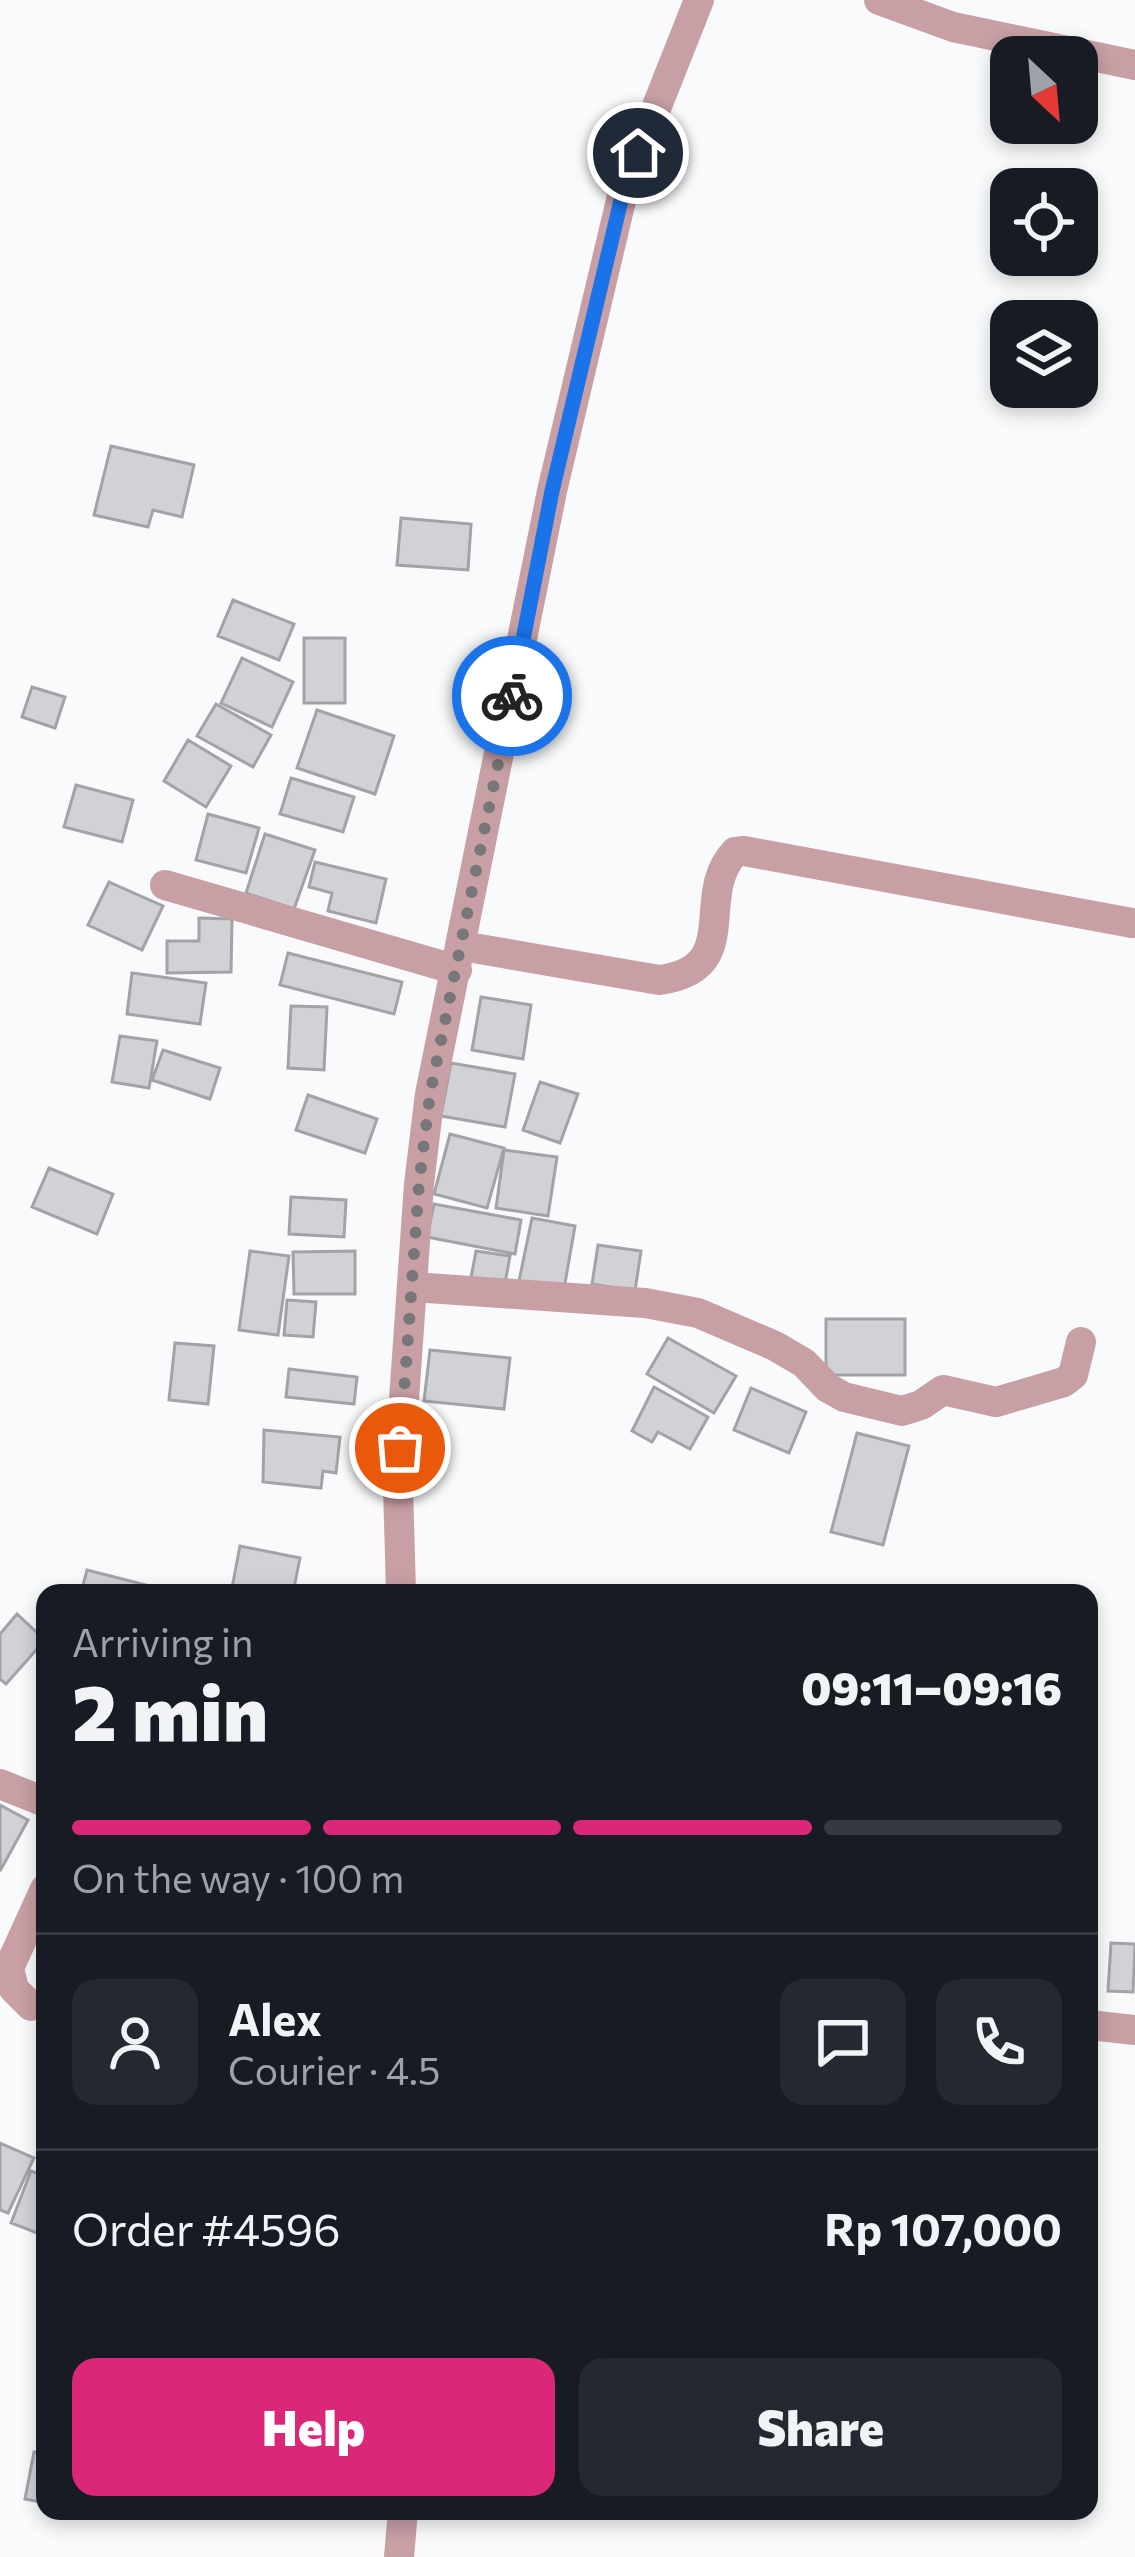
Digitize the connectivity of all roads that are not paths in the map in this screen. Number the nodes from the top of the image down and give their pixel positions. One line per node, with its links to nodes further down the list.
1 (699, 0): 6 (street)
2 (879, 0): 3 (street)
3 (1135, 65)
4 (165, 886): 6 (street)
5 (1132, 923): 6 (street)
6 (460, 958): 7 (street)
7 (413, 1287): 8 (street); 9 (street)
8 (1082, 1342)
9 (401, 1584)
10 (0, 1784): 11 (street)
11 (36, 1798)
12 (36, 1908): 13 (street)
13 (31, 2006)
14 (1098, 2026): 15 (street)
15 (1135, 2030)
16 (402, 2520): 17 (street)
17 (399, 2557)

